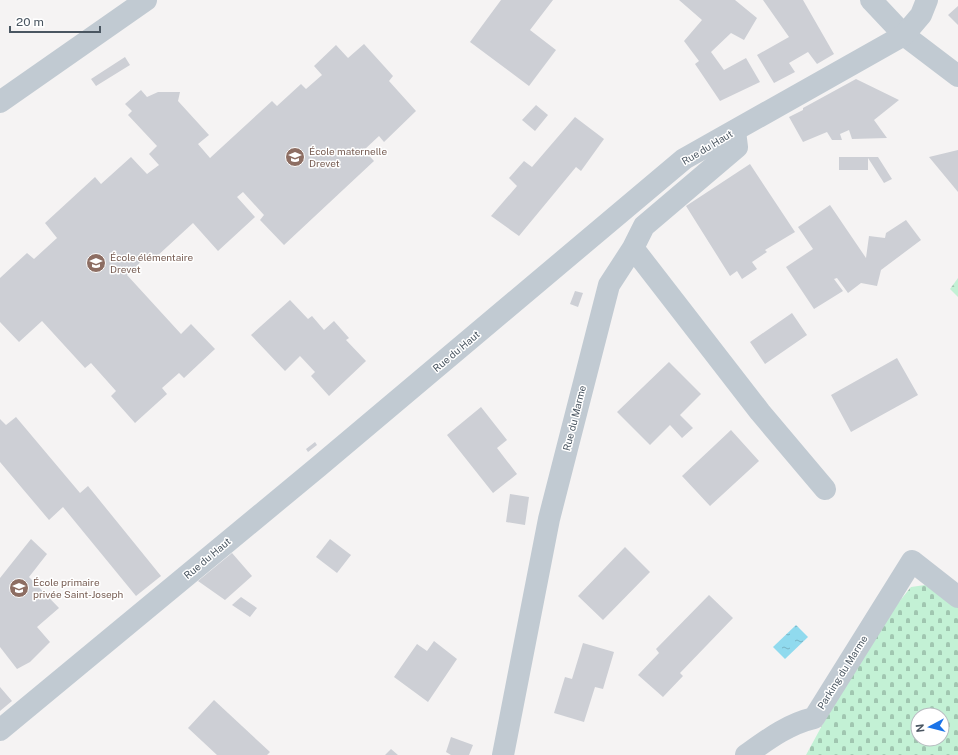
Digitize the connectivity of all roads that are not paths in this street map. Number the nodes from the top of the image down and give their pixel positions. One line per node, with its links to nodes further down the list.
1 (146, 0): 6 (street)
2 (872, 0): 4 (street)
3 (927, 0): 4 (street, Rue du Haut)
4 (904, 35): 5 (street); 7 (street, Rue du Haut)
5 (958, 76)
6 (0, 102)
7 (735, 131): 8 (street, Rue du Marme); 11 (street, Rue du Haut)
8 (633, 248): 9 (street); 12 (street, Rue du Marme)
9 (825, 489)
10 (958, 597): 13 (street, Parking du Marme)
11 (0, 730)
12 (503, 755)
13 (746, 755)

